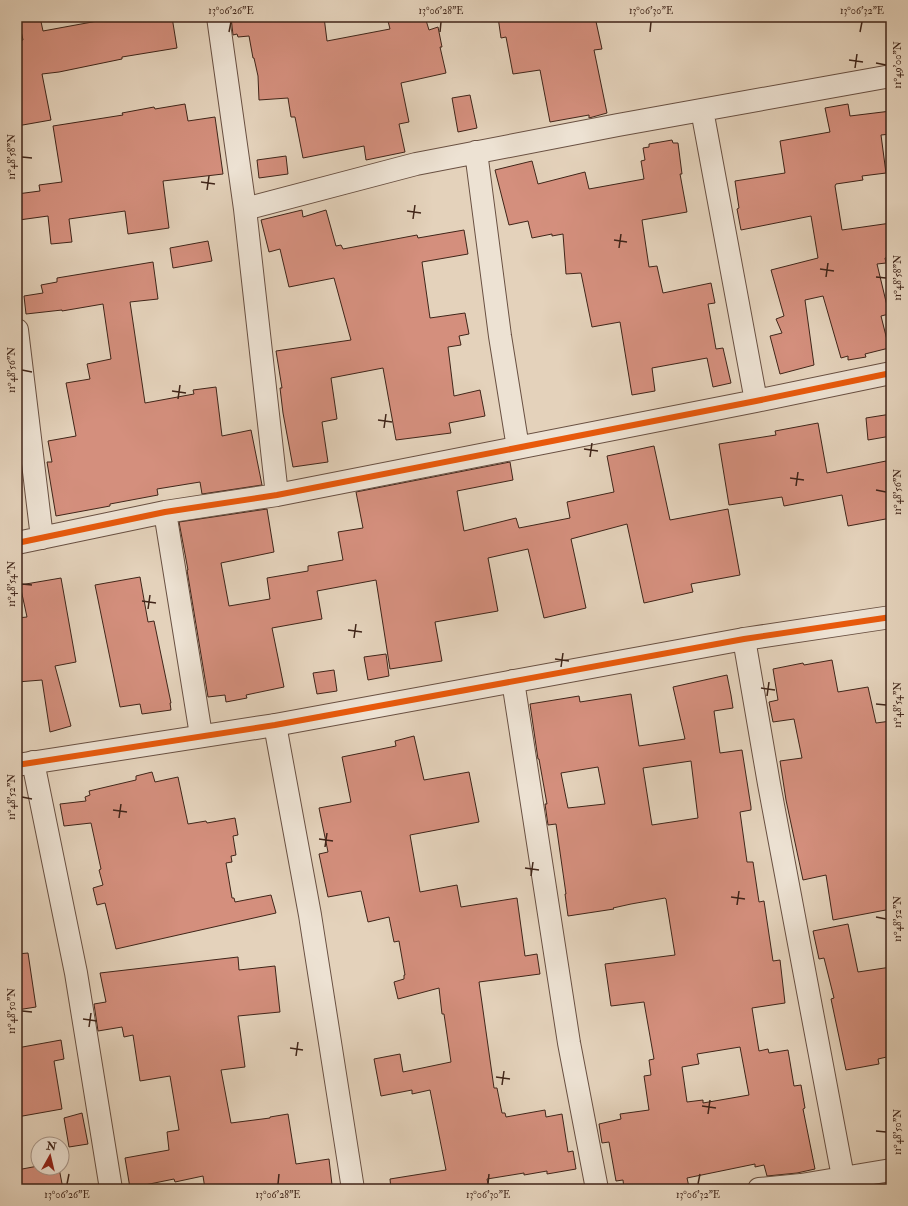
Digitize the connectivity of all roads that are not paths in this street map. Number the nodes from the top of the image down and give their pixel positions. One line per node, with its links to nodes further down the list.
1 (218, 17): 5 (street)
2 (891, 76): 3 (street)
3 (702, 110): 4 (street); 8 (street)
4 (476, 152): 5 (street); 9 (street)
5 (245, 209): 10 (street)
6 (17, 330): 12 (street)
7 (891, 373): 8 (street)
8 (756, 402): 9 (street)
9 (518, 448): 10 (street)
10 (277, 495): 11 (street)
11 (166, 512): 12 (street); 18 (street)
12 (42, 538): 13 (street)
13 (17, 543)
14 (891, 617): 15 (street)
15 (744, 639): 16 (street); 21 (street)
16 (513, 681): 17 (street); 24 (street)
17 (274, 725): 18 (street); 23 (street)
18 (201, 735): 19 (street)
19 (25, 764): 22 (street)
20 (891, 1170): 21 (street)
21 (843, 1177): 25 (street)
22 (111, 1189)
23 (352, 1189)
24 (597, 1189)
25 (759, 1189)

